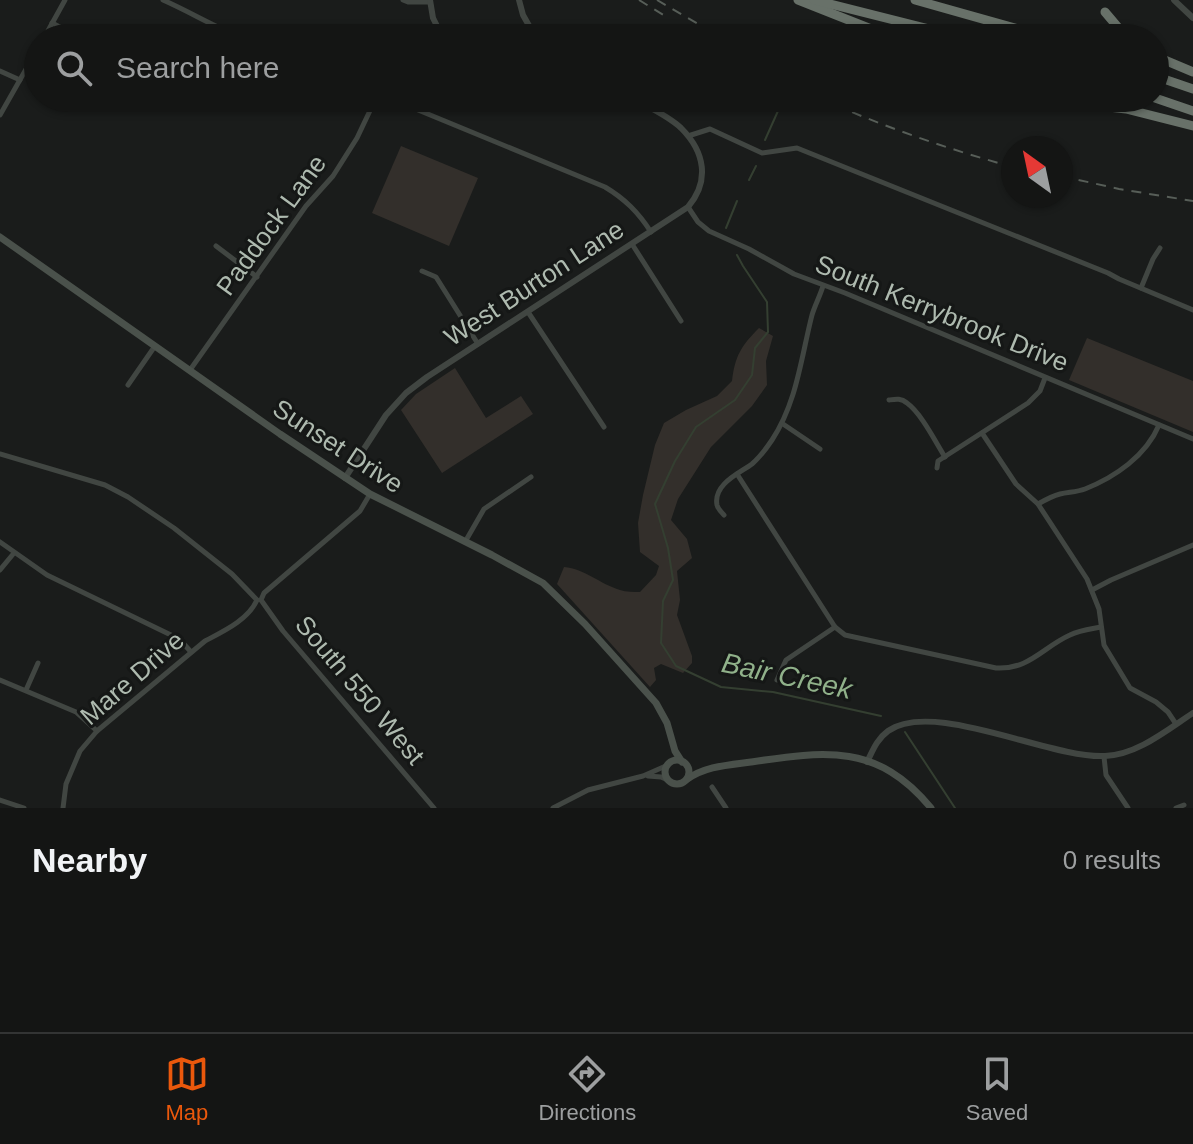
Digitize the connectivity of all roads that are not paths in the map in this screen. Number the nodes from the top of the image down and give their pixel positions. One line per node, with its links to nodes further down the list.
1 (65, 0): 12 (street)
2 (163, 0): 13 (street)
3 (403, 0): 9 (street)
4 (519, 0): 15 (street)
5 (798, 0): 16 (highway)
6 (814, 0): 17 (highway)
7 (915, 0): 18 (highway)
8 (1174, 0): 11 (street)
9 (430, 1): 14 (street)
10 (1105, 12): 19 (highway)
11 (1193, 18)
12 (52, 23)
13 (209, 24)
14 (436, 24)
15 (528, 24)
16 (859, 24)
17 (909, 24)
18 (1000, 24)
19 (1115, 24)
20 (1169, 62): 22 (highway)
21 (0, 71): 24 (street)
22 (1193, 72)
23 (24, 73): 24 (street)
24 (20, 80): 33 (street)
25 (1169, 81): 26 (highway)
26 (1193, 89)
27 (1169, 103): 28 (highway)
28 (1193, 111)
29 (369, 112): 43 (street, Paddock Lane)
30 (423, 112): 37 (street)
31 (656, 112): 35 (street)
32 (1138, 112): 34 (highway)
33 (0, 115)
34 (1193, 126)
35 (688, 136): 36 (street); 45 (street)
36 (688, 207): 37 (street, West Burton Lane); 44 (street, South Kerrybrook Drive)
37 (651, 232): 39 (street, West Burton Lane)
38 (0, 237): 50 (main road, Sunset Drive)
39 (632, 244): 47 (street, West Burton Lane); 48 (street)
40 (216, 246): 43 (street)
41 (1160, 248): 45 (street)
42 (422, 271): 49 (street)
43 (257, 277): 51 (street, Paddock Lane)
44 (823, 286): 52 (street, South Kerrybrook Drive); 55 (street)
45 (1141, 288): 46 (street)
46 (1193, 310)
47 (528, 312): 49 (street, West Burton Lane); 57 (street)
48 (681, 321)
49 (478, 344): 66 (street, West Burton Lane)
50 (155, 346): 51 (main road, Sunset Drive); 53 (street)
51 (190, 370): 66 (main road, Sunset Drive)
52 (1045, 378): 56 (street, South Kerrybrook Drive); 58 (street)
53 (128, 385)
54 (889, 400): 62 (street)
55 (783, 424): 60 (street); 64 (street)
56 (1159, 425): 59 (street, South Kerrybrook Drive); 68 (street)
57 (604, 427)
58 (982, 433): 62 (street); 68 (street)
59 (1193, 439)
60 (820, 449)
61 (0, 454): 76 (street, South 550 West)
62 (945, 457): 63 (street)
63 (937, 468)
64 (737, 474): 69 (street); 77 (street)
65 (531, 477): 71 (street)
66 (345, 478): 67 (main road, Sunset Drive)
67 (370, 494): 71 (main road, Sunset Drive); 76 (street, Mare Drive)
68 (1038, 504): 75 (street)
69 (724, 515)
70 (0, 542): 73 (street)
71 (465, 542): 87 (main road, Sunset Drive)
72 (1193, 545): 75 (street)
73 (14, 553): 74 (street); 79 (street)
74 (0, 570)
75 (1092, 590): 78 (street)
76 (259, 600): 79 (street, Mare Drive); 101 (street, South 550 West)
77 (835, 627): 78 (street); 82 (street)
78 (1101, 627): 85 (street)
79 (191, 652): 86 (street, Mare Drive)
80 (38, 663): 83 (street)
81 (0, 680): 83 (street)
82 (777, 680)
83 (26, 690): 86 (street)
84 (1193, 713): 85 (street)
85 (1176, 724): 88 (street)
86 (97, 731): 100 (street, Mare Drive)
87 (672, 739): 89 (main road, Sunset Drive); 91 (main road)
88 (1104, 757): 90 (street); 105 (street)
89 (683, 762): 91 (main road); 92 (main road); 94 (main road)
90 (867, 762): 92 (main road); 104 (main road)
91 (669, 764): 93 (street); 95 (main road)
92 (720, 766): 94 (main road)
93 (643, 776): 95 (street); 102 (street)
94 (686, 780): 95 (main road)
95 (670, 781)
96 (712, 787): 103 (street)
97 (0, 800): 99 (street)
98 (1184, 805): 106 (street)
99 (24, 808)
100 (61, 808)
101 (434, 808)
102 (553, 808)
103 (726, 808)
104 (931, 808)
105 (1128, 808)
106 (1176, 808)

